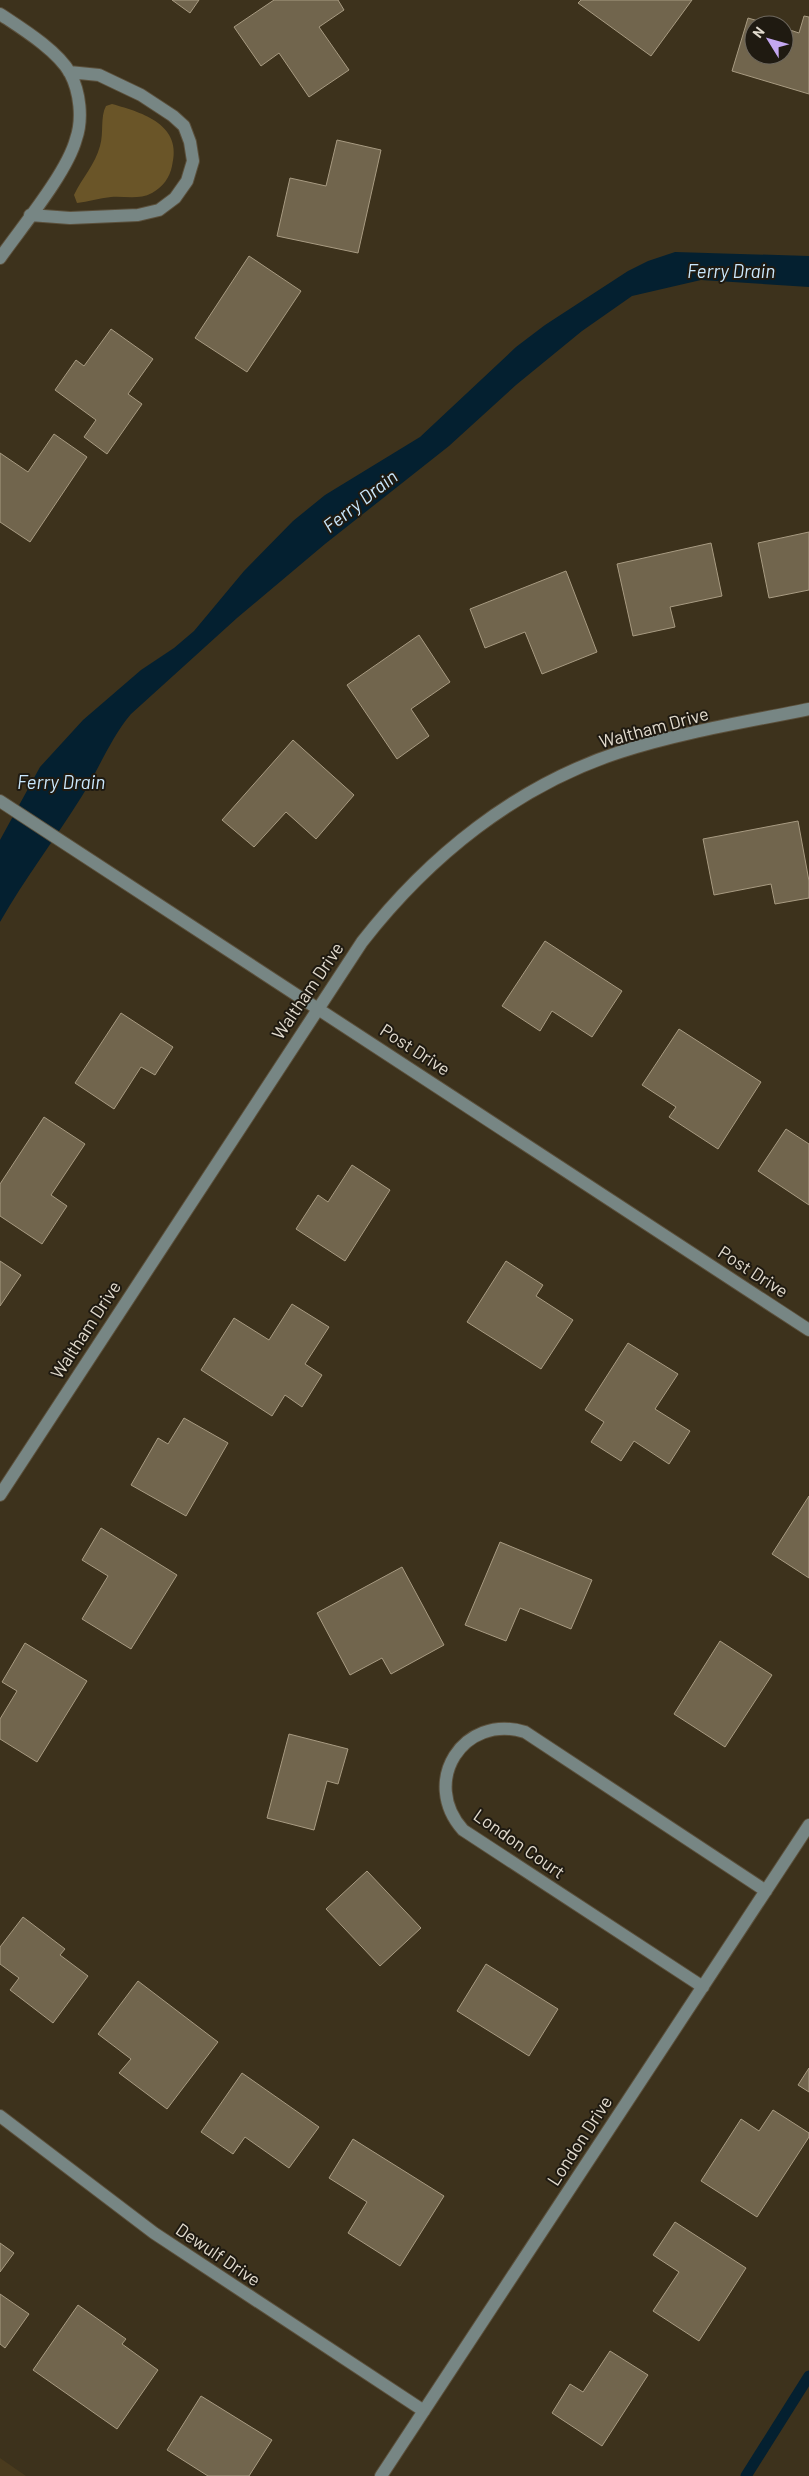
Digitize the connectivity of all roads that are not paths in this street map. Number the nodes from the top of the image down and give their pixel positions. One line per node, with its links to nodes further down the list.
1 (0, 14): 2 (street)
2 (70, 72): 3 (street); 3 (street)
3 (30, 215): 4 (street)
4 (0, 258)
5 (809, 710): 7 (street, Waltham Drive)
6 (4, 803): 7 (street, Post Drive)
7 (318, 1007): 8 (street, Post Drive); 9 (street, Waltham Drive)
8 (809, 1330)
9 (0, 1495)
10 (809, 1824): 11 (street, London Drive)
11 (766, 1891): 12 (street, London Drive); 12 (street, London Court)
12 (703, 1987): 14 (street, London Drive)
13 (0, 2116): 14 (street, Dewulf Drive)
14 (424, 2411): 15 (street, London Drive)
15 (381, 2476)

